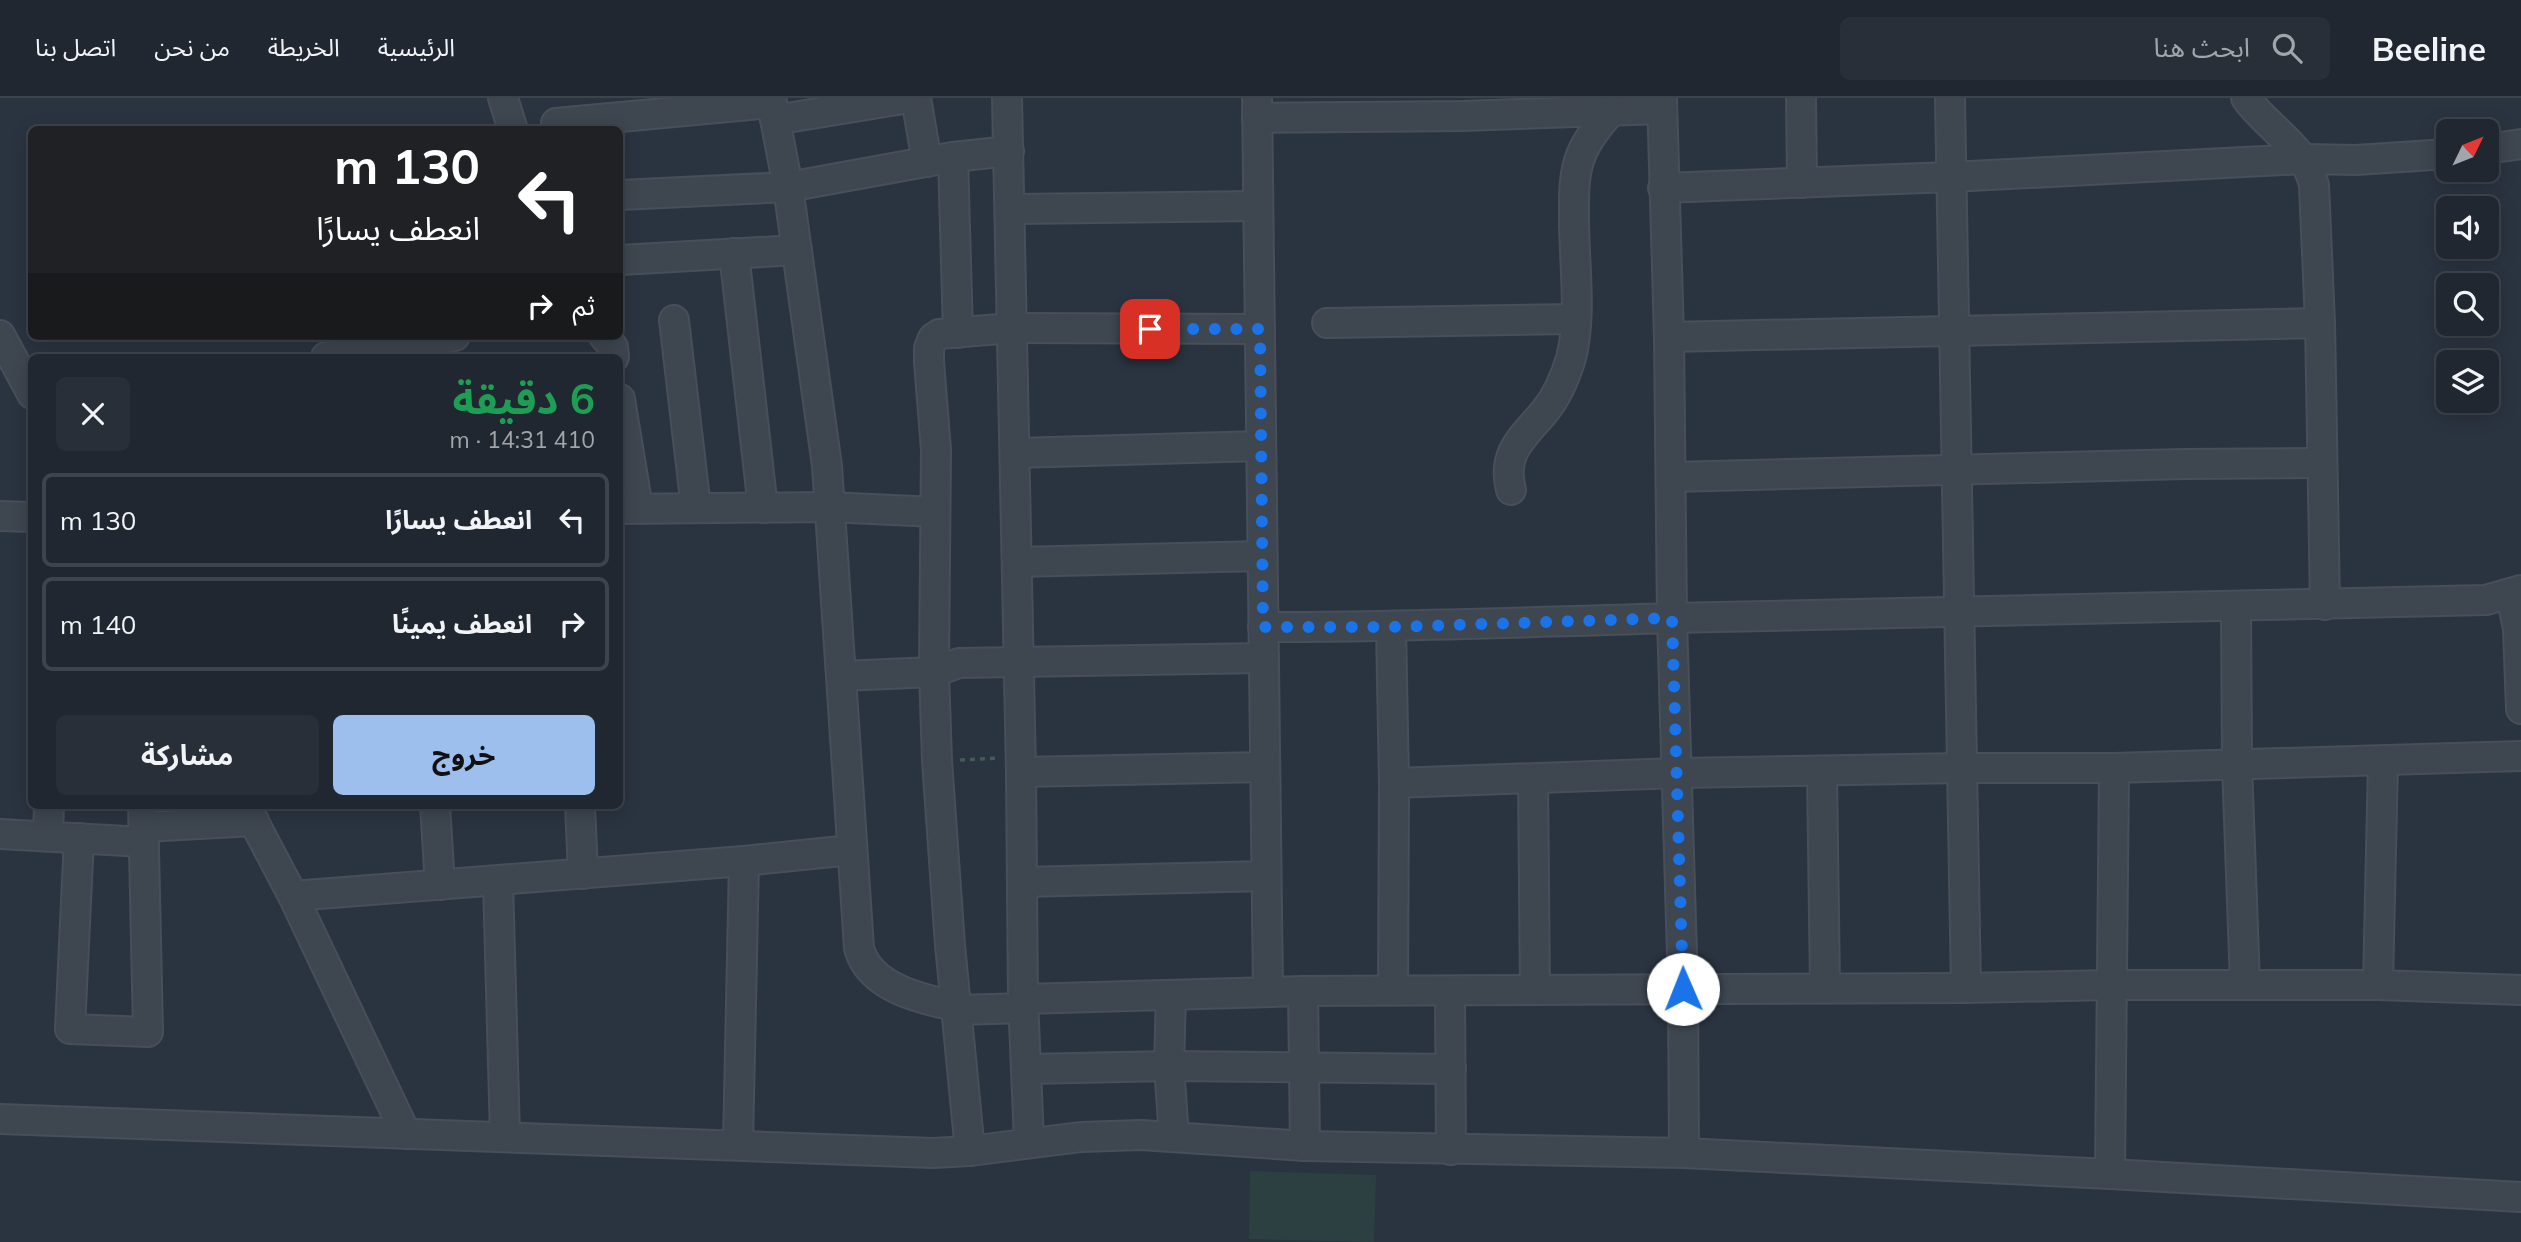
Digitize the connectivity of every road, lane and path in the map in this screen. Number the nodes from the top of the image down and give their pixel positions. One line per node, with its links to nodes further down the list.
1 (503, 98): 14 (street)
2 (909, 98): 10 (street)
3 (916, 98): 19 (street)
4 (1009, 98): 17 (street)
5 (1801, 98): 22 (street)
6 (1950, 98): 21 (street)
7 (2246, 98): 20 (street)
8 (1662, 103): 12 (street); 24 (street)
9 (638, 107): 10 (street); 13 (street)
10 (773, 107): 23 (street)
11 (1257, 108): 12 (street); 26 (street)
12 (1611, 111): 31 (street)
13 (556, 117)
14 (512, 126)
15 (2521, 145): 16 (street)
16 (2499, 148)
17 (1009, 151): 19 (street); 27 (street)
18 (2436, 155): 20 (street)
19 (940, 159): 23 (street); 38 (street)
20 (2304, 159): 21 (street); 34 (street)
21 (1951, 177): 22 (street); 37 (street)
22 (1802, 183): 24 (street)
23 (788, 187): 25 (street); 28 (street)
24 (1663, 188): 40 (street)
25 (623, 195)
26 (1258, 206): 27 (street); 36 (street)
27 (1010, 209): 35 (street)
28 (796, 250): 29 (street); 52 (street)
29 (734, 253): 30 (street); 55 (street)
30 (623, 260)
31 (1576, 318): 33 (street); 51 (street)
32 (674, 320): 54 (street)
33 (1327, 323)
34 (2320, 323): 37 (street); 48 (street)
35 (1012, 328): 36 (street); 38 (street); 47 (street)
36 (1260, 329): 46 (street)
37 (1955, 331): 40 (street); 49 (street)
38 (958, 332): 56 (street)
39 (0, 335): 44 (street)
40 (1669, 337): 50 (street)
41 (436, 340): 42 (street)
42 (414, 353): 43 (street)
43 (392, 354)
44 (28, 387)
45 (623, 441): 53 (street)
46 (1261, 446): 47 (street); 59 (street)
47 (1015, 453): 60 (street)
48 (2322, 463): 49 (street); 62 (street)
49 (1956, 469): 50 (street); 64 (street)
50 (1672, 477): 65 (street)
51 (1511, 490)
52 (830, 507): 55 (street); 56 (street); 71 (street)
53 (629, 508): 54 (street)
54 (696, 508): 55 (street)
55 (763, 508)
56 (935, 512): 70 (street)
57 (0, 516): 58 (street)
58 (28, 517)
59 (1262, 556): 60 (street); 66 (street)
60 (1017, 562): 69 (street)
61 (2516, 592): 62 (street); 72 (street)
62 (2325, 605): 63 (street)
63 (2236, 608): 64 (street); 77 (street)
64 (1959, 613): 65 (street); 79 (street)
65 (1672, 618): 67 (street); 82 (street)
66 (1263, 627): 67 (street); 68 (street)
67 (1391, 627): 84 (street)
68 (1264, 658): 69 (street); 78 (street)
69 (1019, 663): 70 (street); 76 (street)
70 (934, 672): 71 (street); 74 (street)
71 (841, 676): 93 (street)
72 (2521, 709)
73 (2521, 756): 75 (street)
74 (937, 761): 76 (path); 115 (street)
75 (2383, 762): 77 (street); 103 (street)
76 (1021, 764): 78 (street); 98 (street)
77 (2237, 764): 80 (street); 101 (street)
78 (1265, 767): 96 (street)
79 (1962, 768): 80 (street); 81 (street); 105 (street)
80 (2114, 768): 102 (street)
81 (1822, 772): 82 (street); 104 (street)
82 (1678, 773): 83 (street); 108 (street)
83 (1533, 779): 84 (street); 107 (street)
84 (1394, 783): 106 (street)
85 (49, 809): 91 (street)
86 (435, 809): 99 (street)
87 (580, 809): 95 (street)
88 (250, 813): 89 (street); 100 (street)
89 (144, 824): 92 (street); 92 (street)
90 (0, 834): 91 (street)
91 (48, 836): 92 (street)
92 (79, 838)
93 (851, 850): 94 (street); 115 (street)
94 (744, 861): 95 (street); 125 (street)
95 (583, 874): 97 (street)
96 (1266, 876): 98 (street); 111 (street)
97 (498, 881): 99 (street); 122 (street)
98 (1022, 882): 114 (street)
99 (440, 885): 100 (street)
100 (293, 896): 121 (street)
101 (2245, 984): 102 (street); 103 (street)
102 (2111, 985): 105 (street); 130 (street)
103 (2378, 985): 109 (street)
104 (1825, 988): 105 (street); 108 (street)
105 (1966, 988)
106 (1393, 989): 110 (street); 112 (street)
107 (1535, 989): 108 (street); 112 (street)
108 (1683, 989): 129 (street)
109 (2521, 990)
110 (1303, 991): 111 (street); 117 (street)
111 (1268, 992): 113 (street)
112 (1450, 992): 119 (street)
113 (1171, 995): 114 (street); 116 (street)
114 (1024, 1004): 115 (street); 118 (street)
115 (955, 1008): 128 (street)
116 (1169, 1066): 117 (street); 118 (street); 123 (street)
117 (1304, 1068): 119 (street); 126 (street)
118 (1027, 1069): 124 (street)
119 (1451, 1069): 127 (street)
120 (0, 1119): 121 (street)
121 (406, 1135): 122 (street)
122 (505, 1137): 125 (street)
123 (1174, 1137): 124 (street); 126 (street)
124 (1029, 1142): 128 (street)
125 (738, 1145): 128 (street)
126 (1306, 1146): 127 (street)
127 (1451, 1150): 129 (street)
128 (970, 1151)
129 (1684, 1153): 130 (street)
130 (2110, 1174): 131 (street)
131 (2521, 1197)

